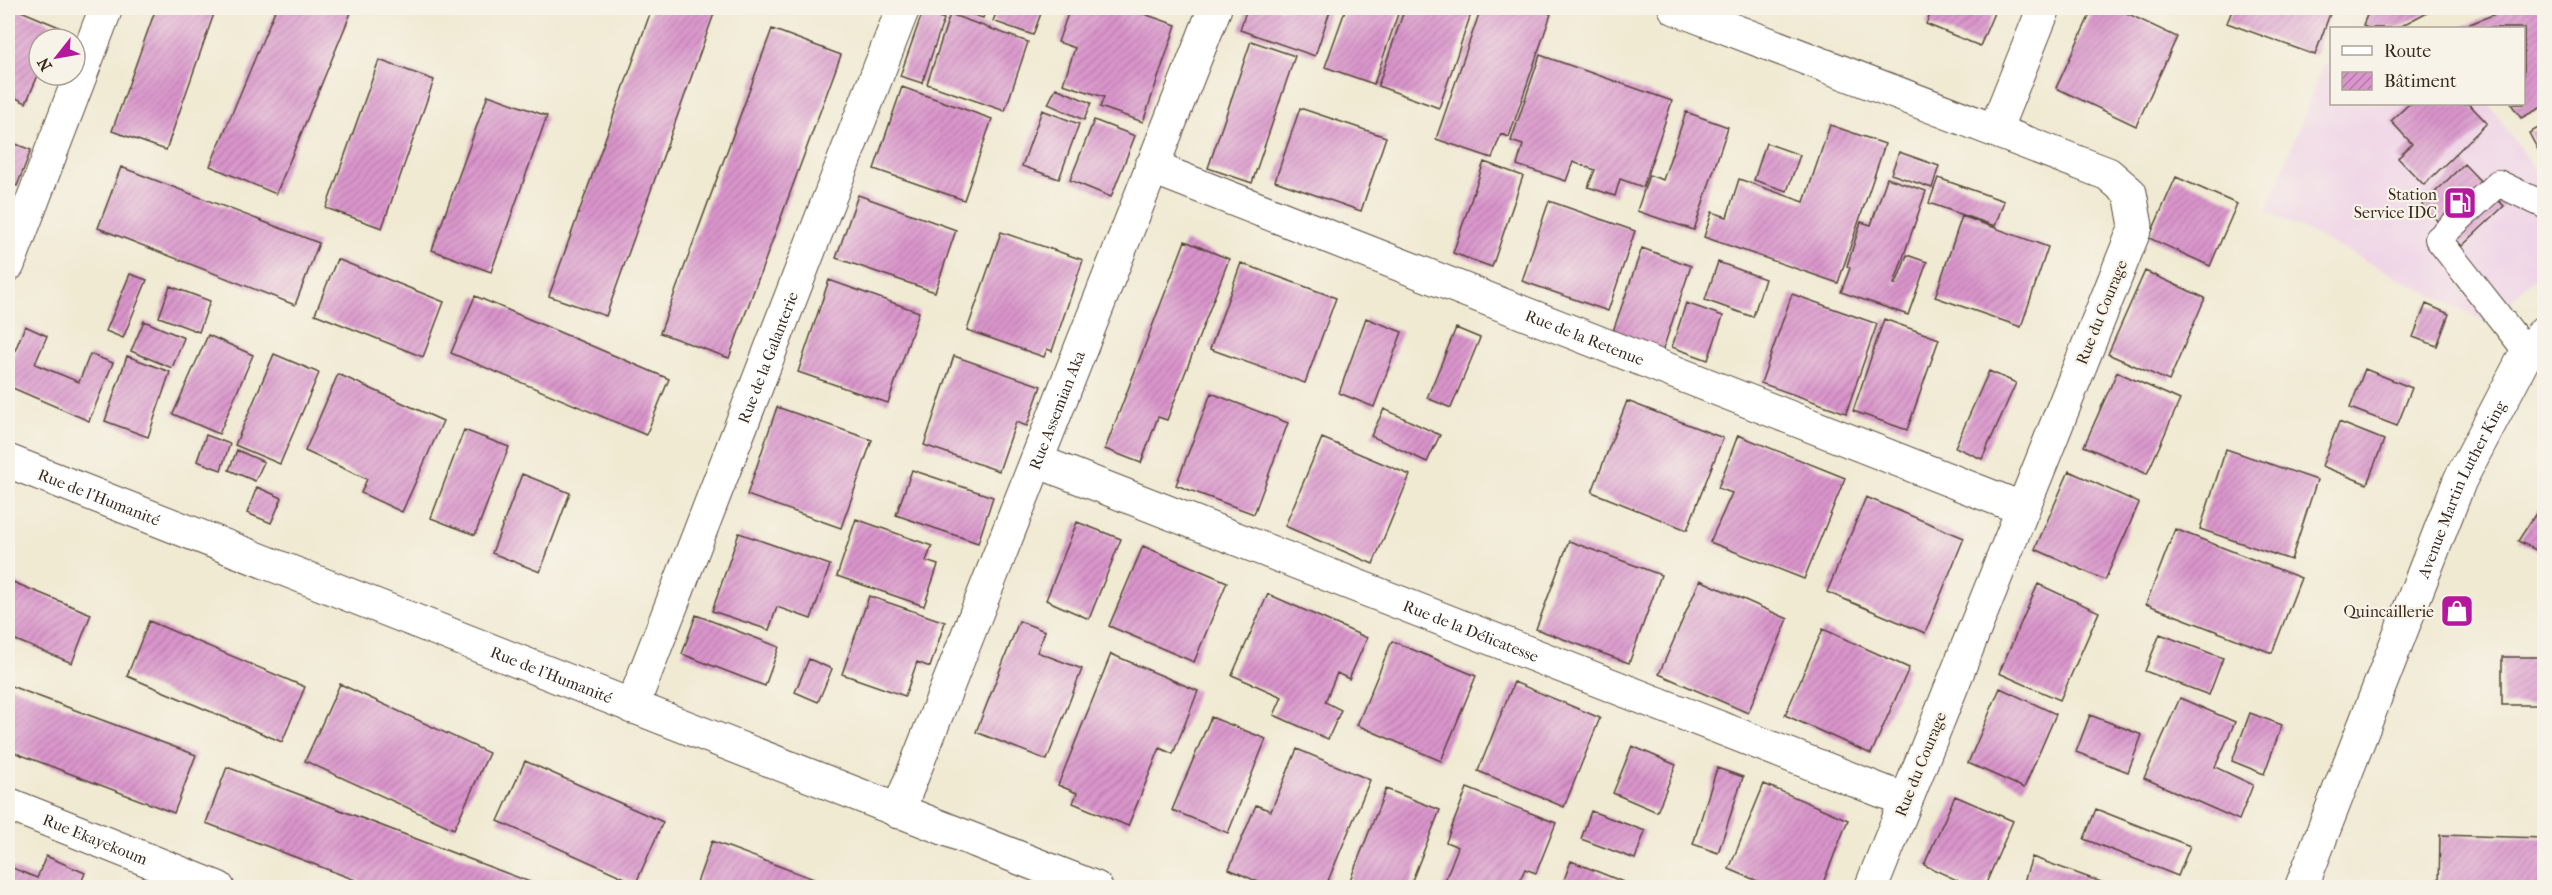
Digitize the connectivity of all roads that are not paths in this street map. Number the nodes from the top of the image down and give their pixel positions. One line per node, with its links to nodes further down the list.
1 (106, 8): 9 (street)
2 (903, 8): 14 (street, Rue de la Galanterie)
3 (1215, 8): 7 (street, Rue Assemian Aka)
4 (1675, 8): 6 (street, Rue du Courage)
5 (2044, 8): 6 (street)
6 (1995, 130): 13 (street, Rue du Courage)
7 (1150, 167): 12 (street, Rue Assemian Aka); 13 (street, Rue de la Retenue)
8 (2544, 205): 10 (lane)
9 (8, 265)
10 (2536, 342): 21 (street, Avenue Martin Luther King)
11 (8, 461): 14 (street, Rue de l'Humanité)
12 (1037, 461): 15 (street, Rue de la Délicatesse); 17 (street, Rue Assemian Aka)
13 (2021, 508): 15 (street, Rue du Courage)
14 (632, 707): 17 (street, Rue de l'Humanité)
15 (1905, 800): 20 (street, Rue du Courage)
16 (8, 804): 18 (street, Rue Ekayekoum)
17 (898, 812): 19 (street, Rue de l'Humanité)
18 (218, 888)
19 (1096, 888)
20 (1871, 888)
21 (2301, 888)

